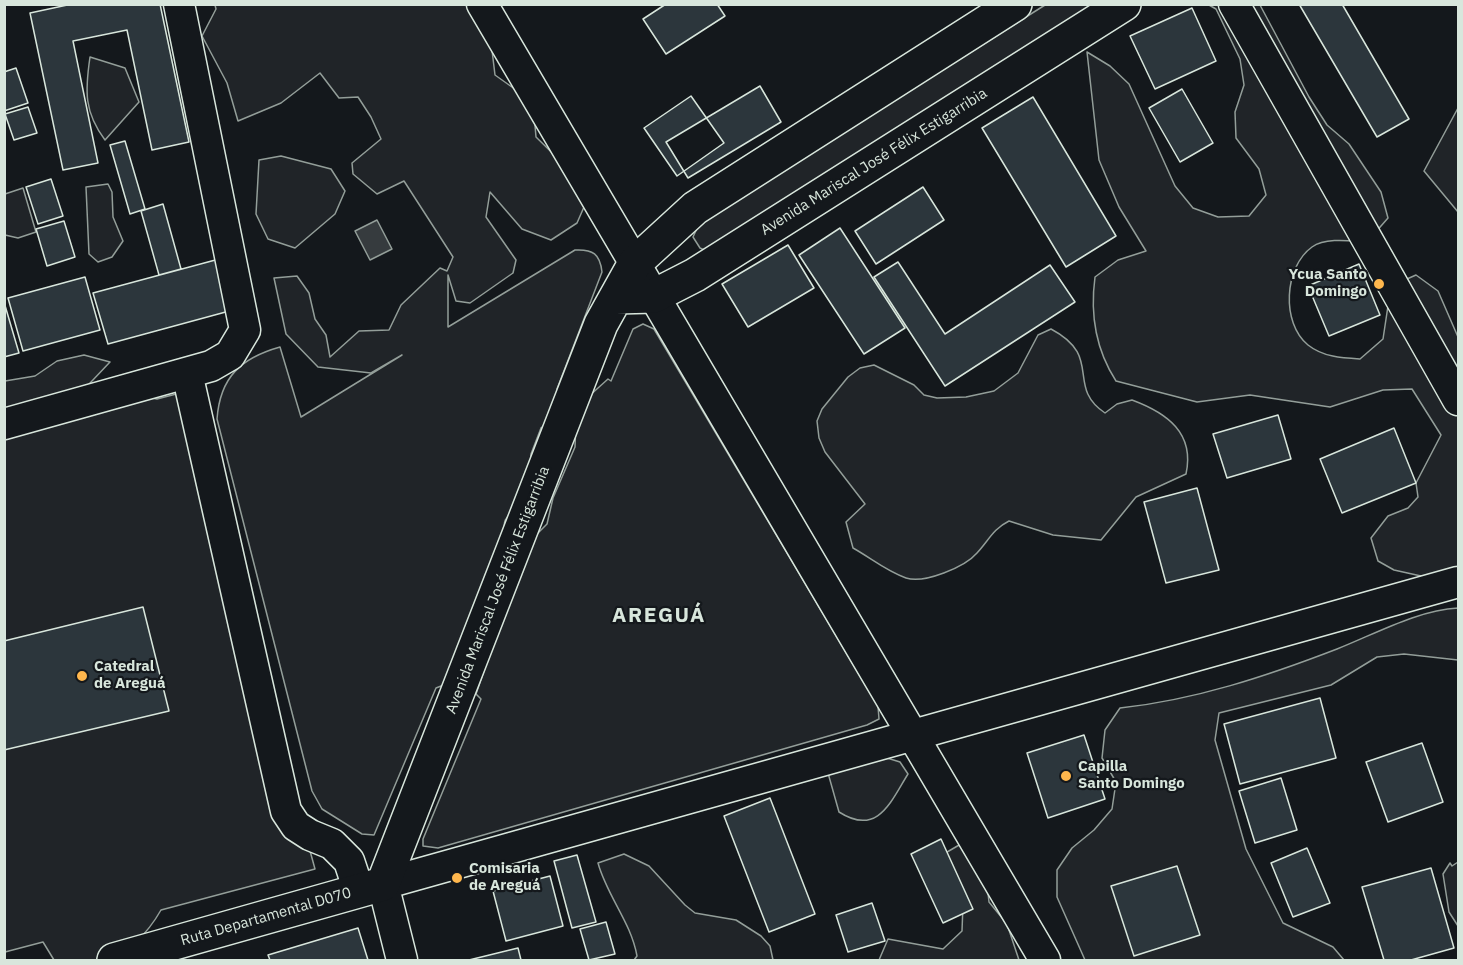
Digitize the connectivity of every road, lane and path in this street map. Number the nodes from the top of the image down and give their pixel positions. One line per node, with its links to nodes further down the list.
1 (179, 4): 9 (street)
2 (482, 4): 6 (street)
3 (1015, 4): 6 (main road, Avenida Mariscal José Félix Estigarribia)
4 (1124, 4): 7 (main road, Avenida Mariscal José Félix Estigarribia)
5 (1234, 4): 10 (street)
6 (635, 263): 7 (street); 8 (main road, Avenida Mariscal José Félix Estigarribia)
7 (654, 296): 8 (main road, Avenida Mariscal José Félix Estigarribia); 13 (street)
8 (609, 310): 14 (main road, Avenida Mariscal José Félix Estigarribia)
9 (187, 373): 11 (street); 14 (street)
10 (1458, 400)
11 (4, 424)
12 (1458, 582): 13 (street)
13 (914, 734): 14 (street); 17 (street)
14 (371, 888): 15 (main road, Ruta Departamental D070); 16 (street)
15 (114, 960)
16 (402, 960)
17 (1045, 960)

